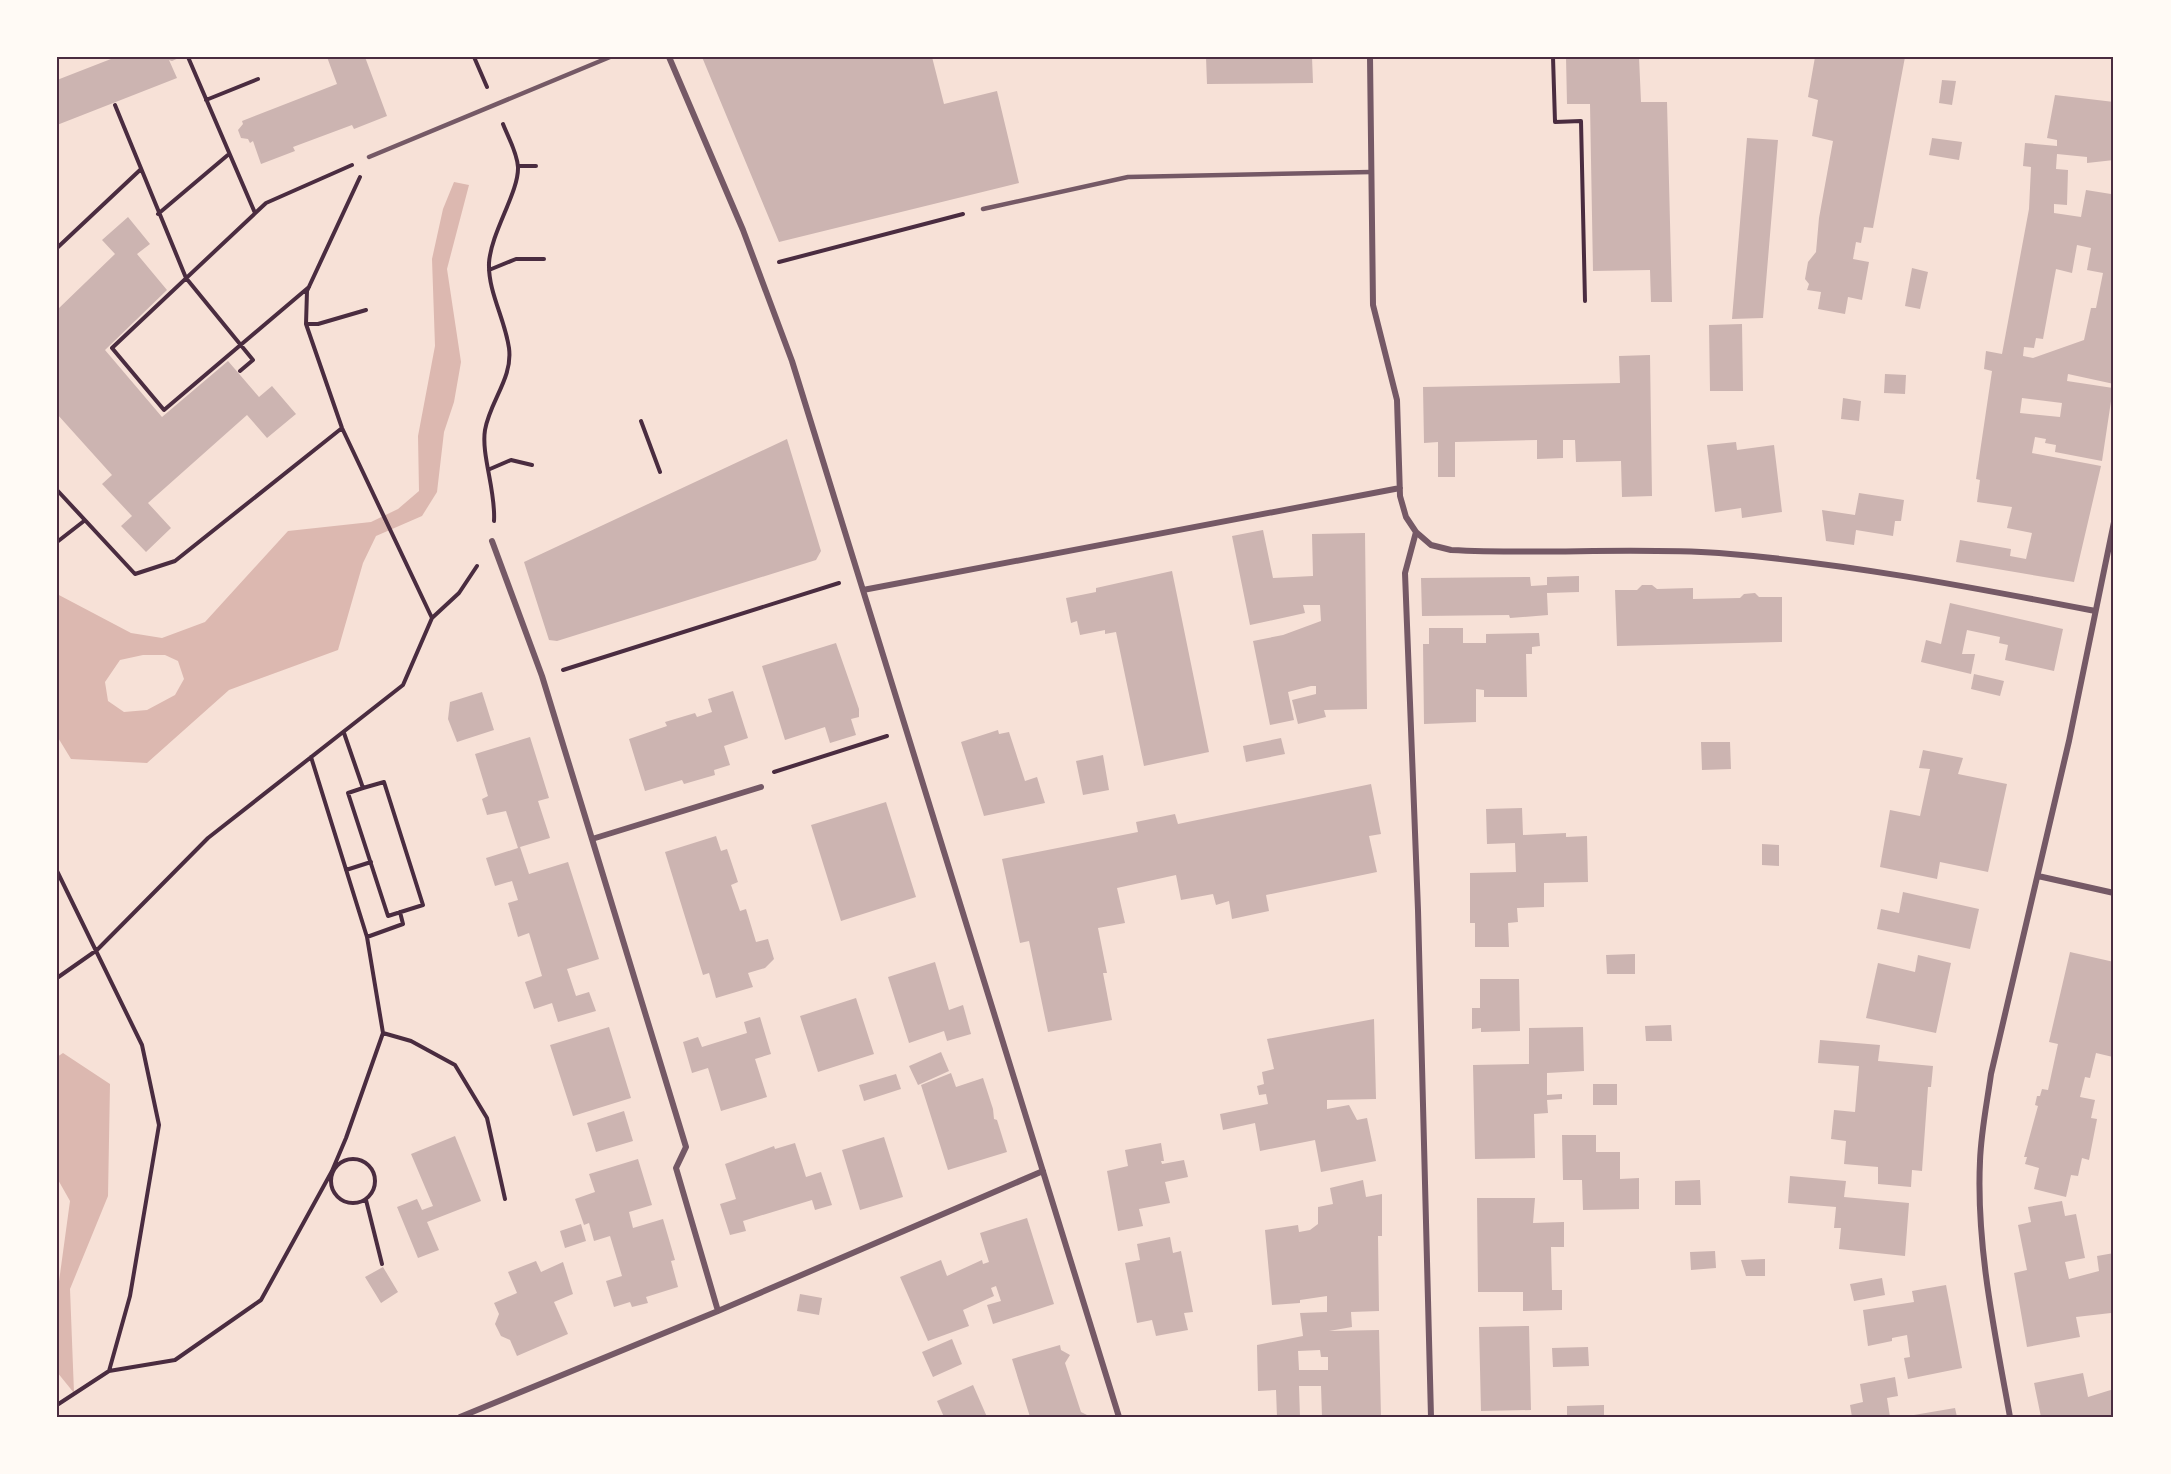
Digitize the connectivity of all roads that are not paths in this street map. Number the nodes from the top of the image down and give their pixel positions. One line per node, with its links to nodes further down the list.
1 (610, 57): 4 (lane)
2 (669, 57): 11 (street)
3 (1370, 57): 5 (street)
4 (369, 157)
5 (1371, 172): 6 (lane); 7 (street)
6 (983, 209)
7 (1400, 488): 9 (street); 11 (street)
8 (2114, 522): 12 (street)
9 (1416, 532): 12 (street); 21 (street)
10 (492, 541): 14 (street)
11 (863, 590): 17 (street)
12 (2095, 610): 15 (street)
13 (761, 787): 14 (street)
14 (592, 840): 18 (street)
15 (2038, 876): 16 (street); 22 (street)
16 (2114, 893)
17 (1042, 1171): 18 (street); 20 (street)
18 (718, 1311): 19 (street)
19 (460, 1417)
20 (1119, 1417)
21 (1431, 1417)
22 (2010, 1417)

